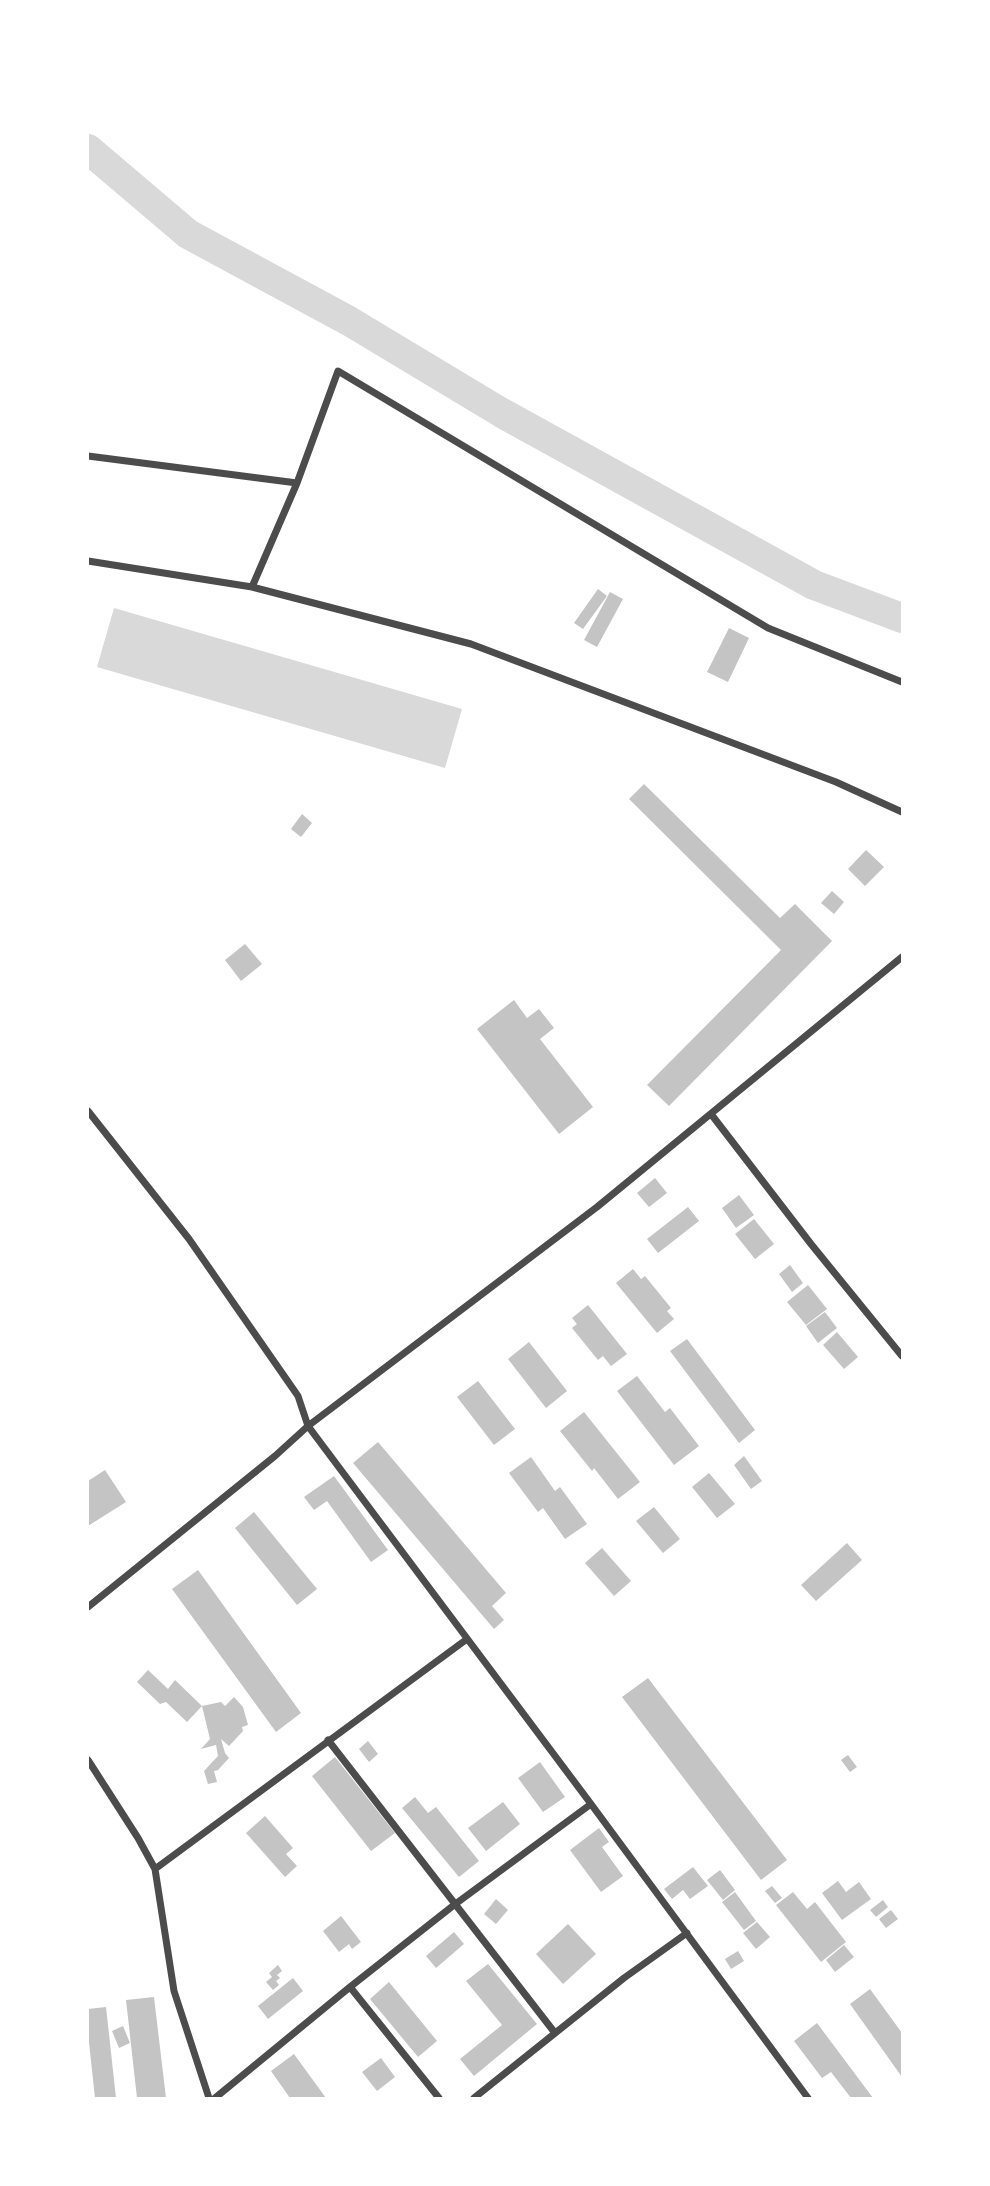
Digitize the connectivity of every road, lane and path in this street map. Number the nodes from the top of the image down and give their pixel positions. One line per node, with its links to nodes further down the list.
1 (88, 456): 2 (street)
2 (298, 483): 4 (street); 5 (street)
3 (88, 561): 4 (street)
4 (252, 587): 6 (street)
5 (902, 682)
6 (902, 812)
7 (902, 957): 9 (street)
8 (88, 1111): 11 (street)
9 (710, 1114): 10 (street); 11 (street)
10 (902, 1356)
11 (308, 1426): 12 (street); 13 (street)
12 (88, 1607)
13 (467, 1639): 14 (street); 16 (street)
14 (327, 1740): 17 (street); 18 (street)
15 (88, 1760): 17 (street)
16 (591, 1804): 18 (street); 19 (street)
17 (155, 1869): 22 (street)
18 (454, 1905): 20 (street); 21 (street)
19 (687, 1933): 21 (street); 26 (street)
20 (350, 1987): 23 (street); 24 (street)
21 (555, 2033): 25 (street)
22 (209, 2098)
23 (215, 2098)
24 (439, 2098)
25 (474, 2098)
26 (808, 2098)

